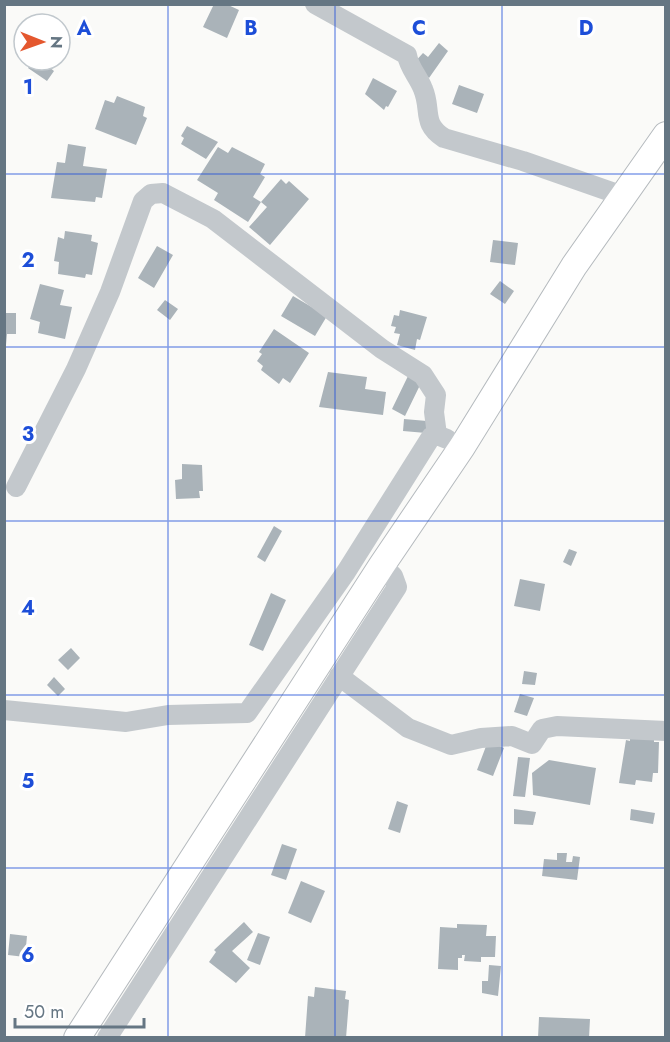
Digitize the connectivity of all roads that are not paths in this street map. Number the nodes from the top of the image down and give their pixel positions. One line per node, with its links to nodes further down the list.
1 (315, 4): 3 (street)
2 (666, 135): 3 (main road)
3 (623, 196): 5 (main road)
4 (437, 435): 5 (street); 6 (street); 9 (street)
5 (462, 447): 7 (main road)
6 (16, 487)
7 (382, 565): 8 (street); 11 (main road)
8 (339, 676): 10 (street); 12 (street)
9 (4, 710)
10 (666, 731)
11 (77, 1038)
12 (106, 1038)

